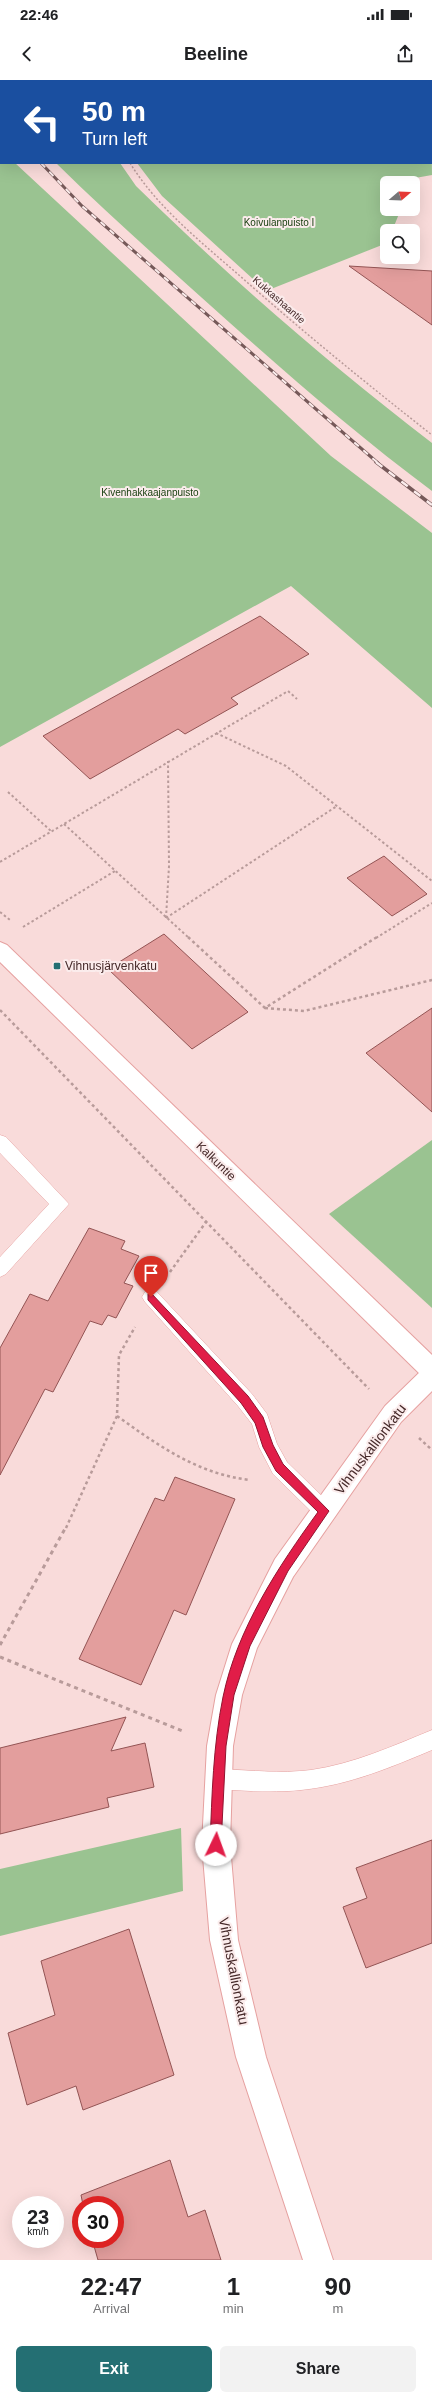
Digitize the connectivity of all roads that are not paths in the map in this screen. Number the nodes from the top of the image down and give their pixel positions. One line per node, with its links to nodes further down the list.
1 (0, 950): 5 (street, Kalkuntie)
2 (0, 1142): 3 (lane)
3 (0, 1269)
4 (151, 1297): 7 (lane)
5 (432, 1371)
6 (432, 1375): 7 (street, Vihnuskallionkatu)
7 (324, 1511): 9 (street, Vihnuskallionkatu)
8 (432, 1740): 9 (lane)
9 (220, 1779): 10 (street, Vihnuskallionkatu)
10 (318, 2260)

